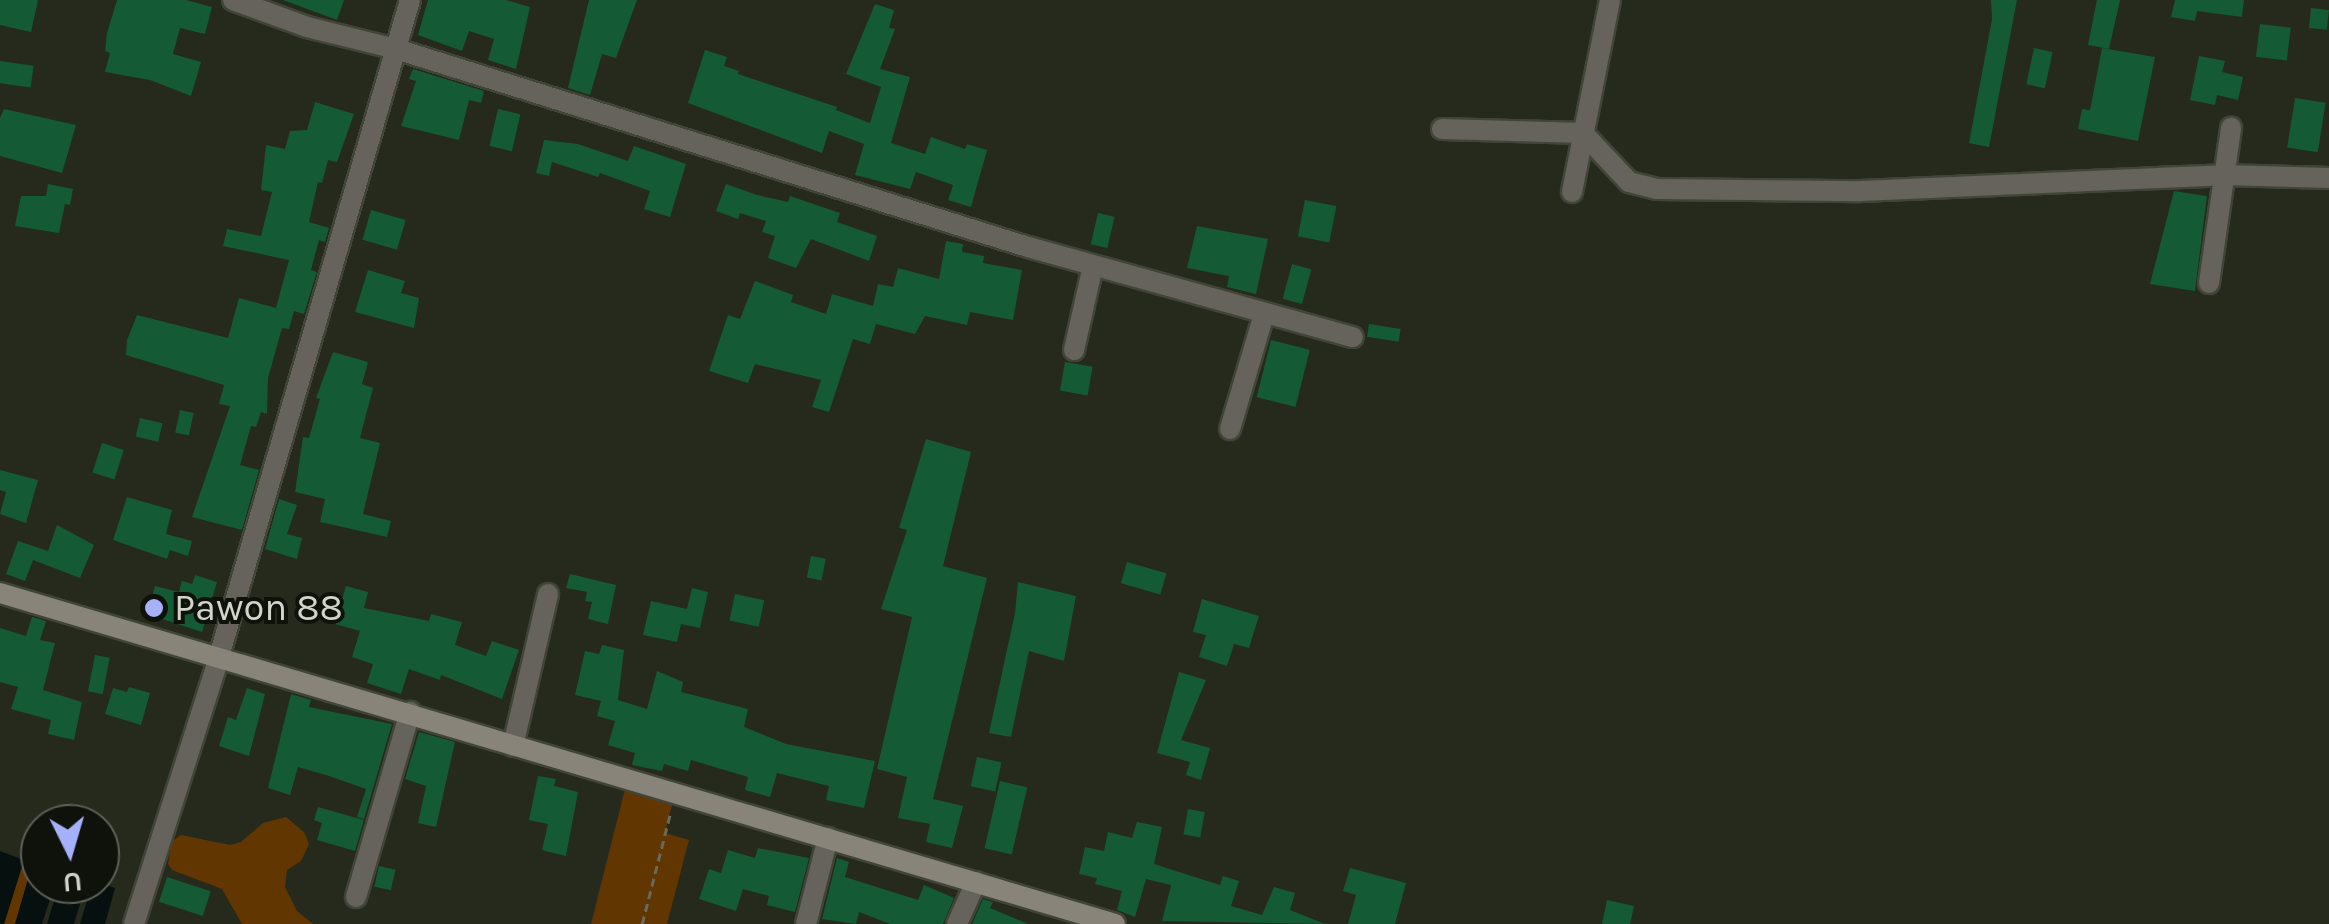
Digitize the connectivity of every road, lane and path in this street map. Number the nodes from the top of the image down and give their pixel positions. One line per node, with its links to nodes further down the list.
1 (232, 0): 4 (street)
2 (410, 0): 4 (street)
3 (1610, 0): 7 (street)
4 (396, 49): 11 (street); 19 (street)
5 (2231, 128): 8 (street)
6 (1442, 130): 7 (street)
7 (1584, 133): 8 (street); 10 (street)
8 (2224, 176): 9 (street); 12 (street)
9 (2329, 178)
10 (1572, 192)
11 (1093, 266): 13 (street); 15 (street)
12 (2208, 283)
13 (1264, 314): 14 (street); 16 (street)
14 (1353, 337)
15 (1074, 350)
16 (1230, 429)
17 (0, 593): 19 (street)
18 (548, 594): 21 (street)
19 (218, 660): 20 (street); 27 (street)
20 (410, 712): 21 (street); 25 (street)
21 (513, 746): 22 (street)
22 (675, 793): 23 (street); 28 (path)
23 (828, 838): 24 (street); 29 (street)
24 (976, 882): 26 (street); 30 (street)
25 (356, 897)
26 (1106, 923)
27 (134, 924)
28 (642, 924)
29 (806, 924)
30 (957, 924)

